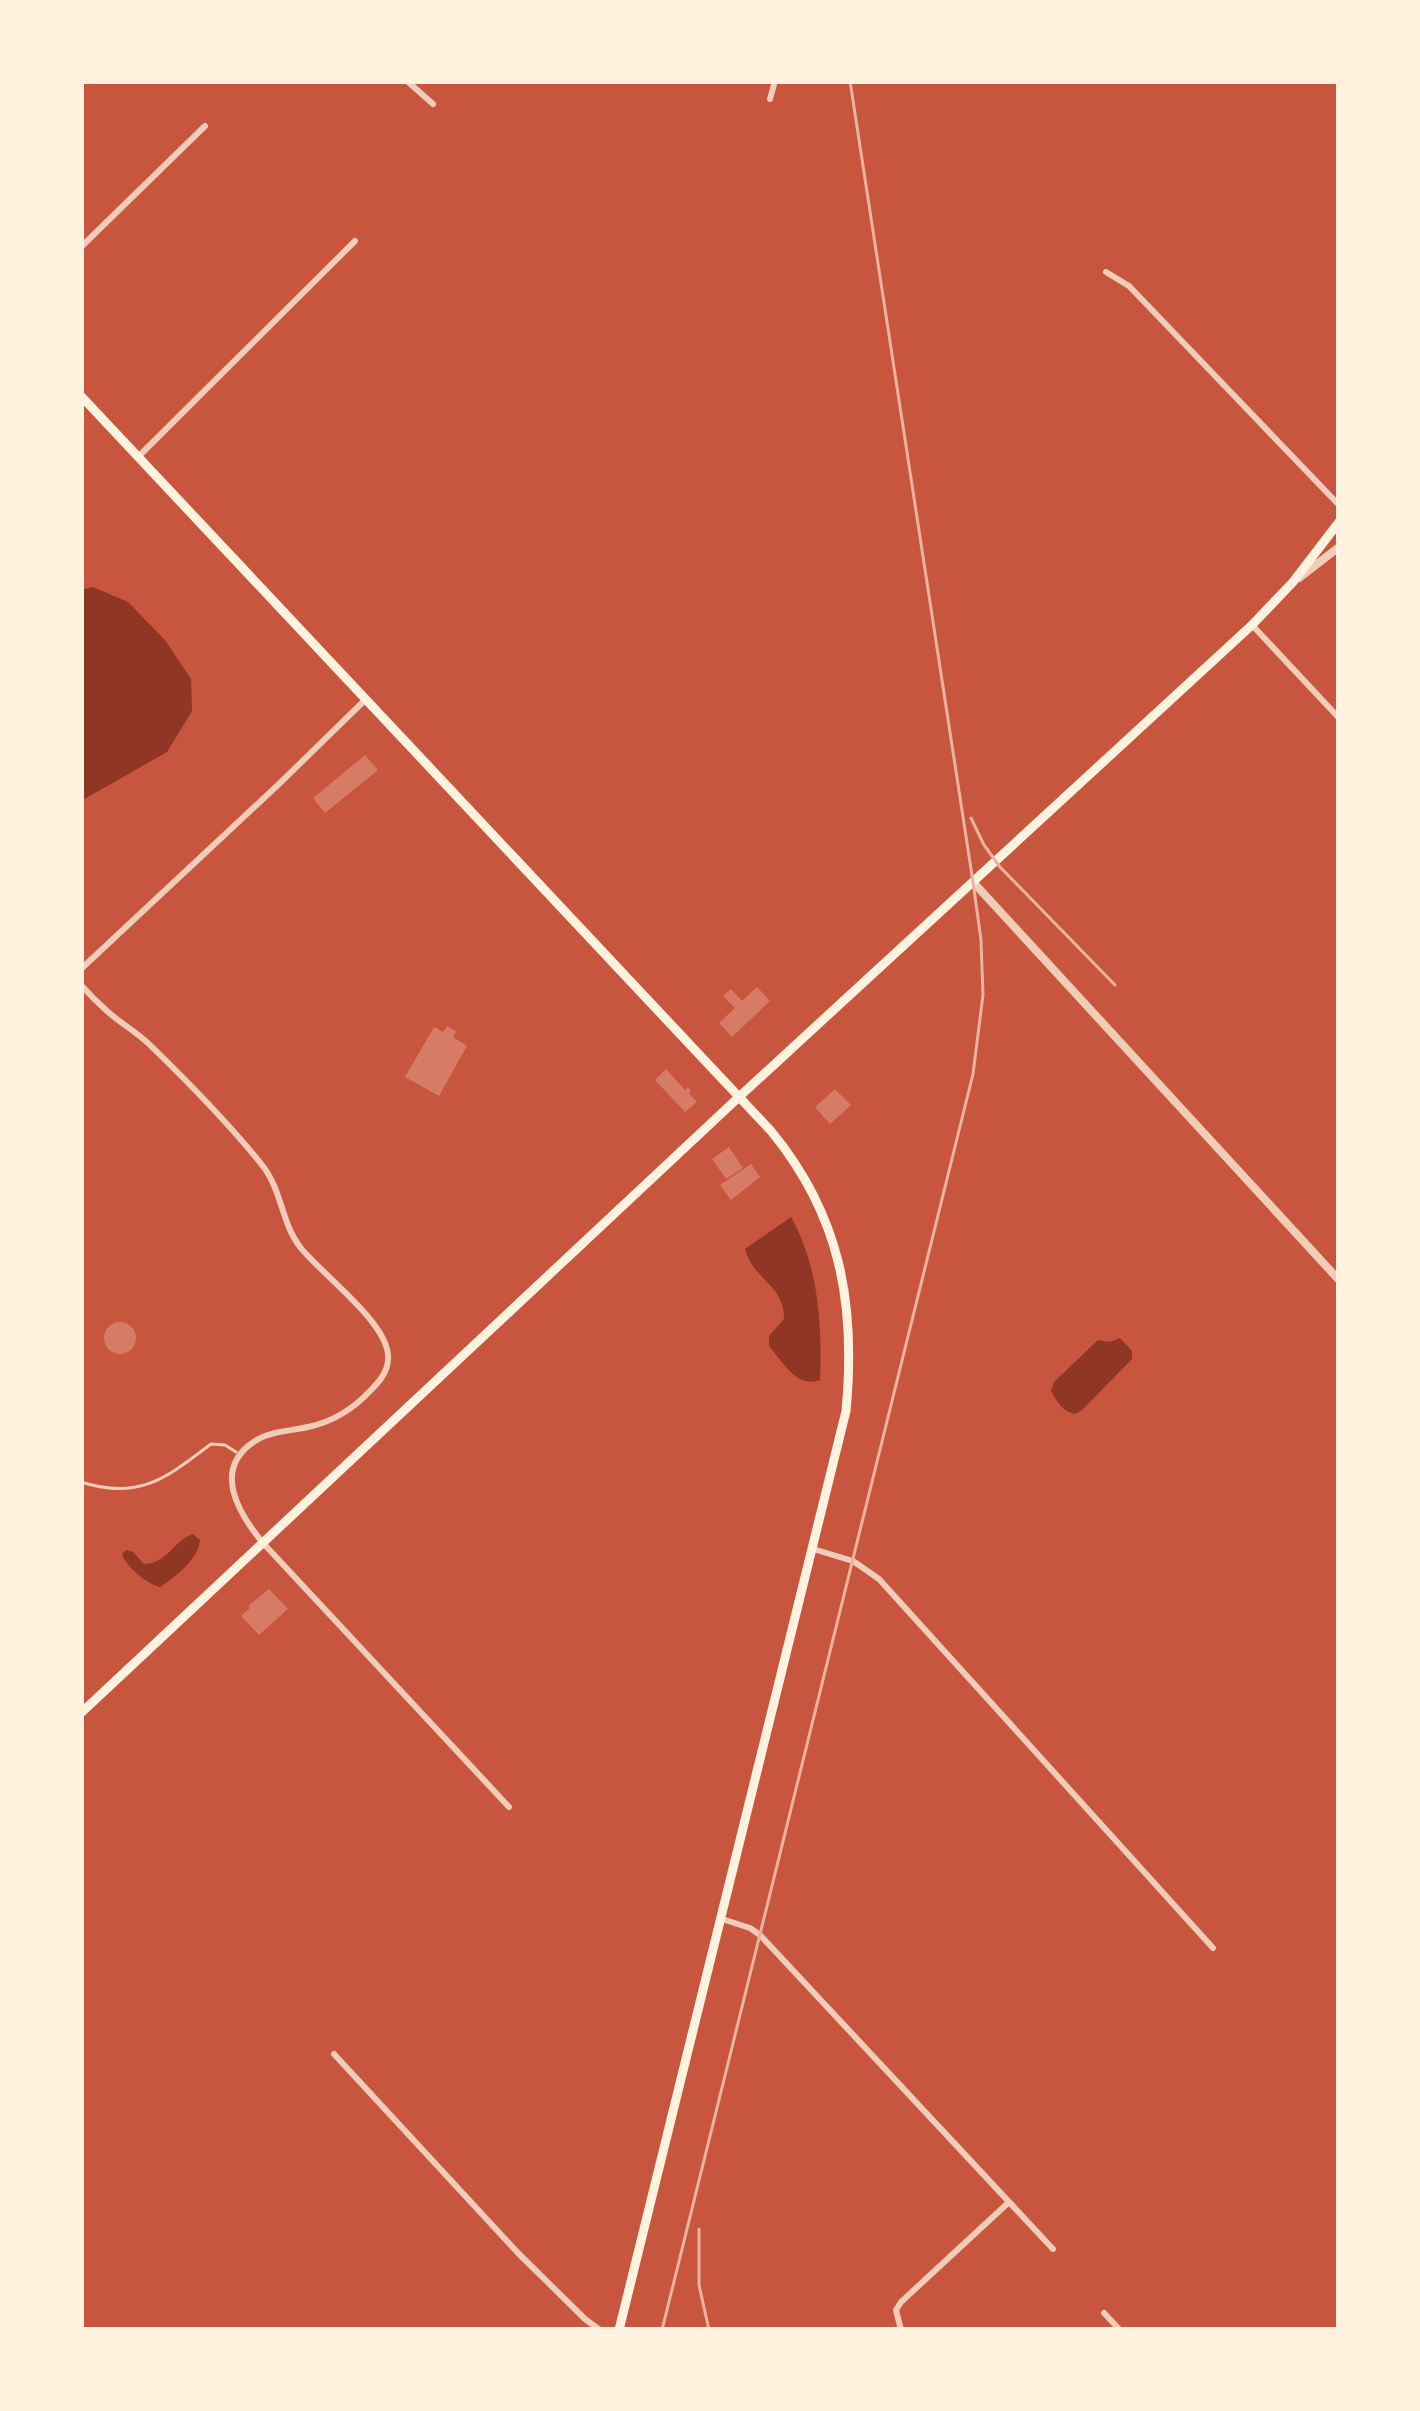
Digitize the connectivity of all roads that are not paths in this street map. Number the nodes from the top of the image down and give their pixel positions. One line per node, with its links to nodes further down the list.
1 (406, 81): 4 (street)
2 (775, 81): 3 (street)
3 (770, 99)
4 (433, 104)
5 (205, 126): 7 (street)
6 (355, 242): 10 (street)
7 (81, 247)
8 (1106, 272): 11 (street)
9 (81, 396): 10 (main road)
10 (137, 457): 16 (main road)
11 (1339, 506)
12 (1339, 522): 14 (main road)
13 (1339, 547): 14 (street)
14 (1293, 582): 15 (main road)
15 (1252, 625): 17 (street); 18 (main road)
16 (364, 700): 19 (street); 21 (main road)
17 (1339, 718)
18 (973, 883): 21 (main road); 22 (street)
19 (81, 969)
20 (81, 985): 23 (street)
21 (740, 1096): 25 (main road); 26 (main road)
22 (1339, 1280)
23 (241, 1456): 24 (lane); 25 (street)
24 (81, 1482)
25 (263, 1543): 27 (main road); 28 (street)
26 (813, 1549): 29 (main road); 30 (street)
27 (81, 1713)
28 (508, 1808)
29 (722, 1919): 32 (street); 36 (main road)
30 (1213, 1948)
31 (334, 2054): 35 (street)
32 (1009, 2202): 33 (street); 37 (street)
33 (1053, 2249)
34 (1104, 2313): 38 (street)
35 (600, 2330)
36 (619, 2330)
37 (901, 2330)
38 (1120, 2330)

